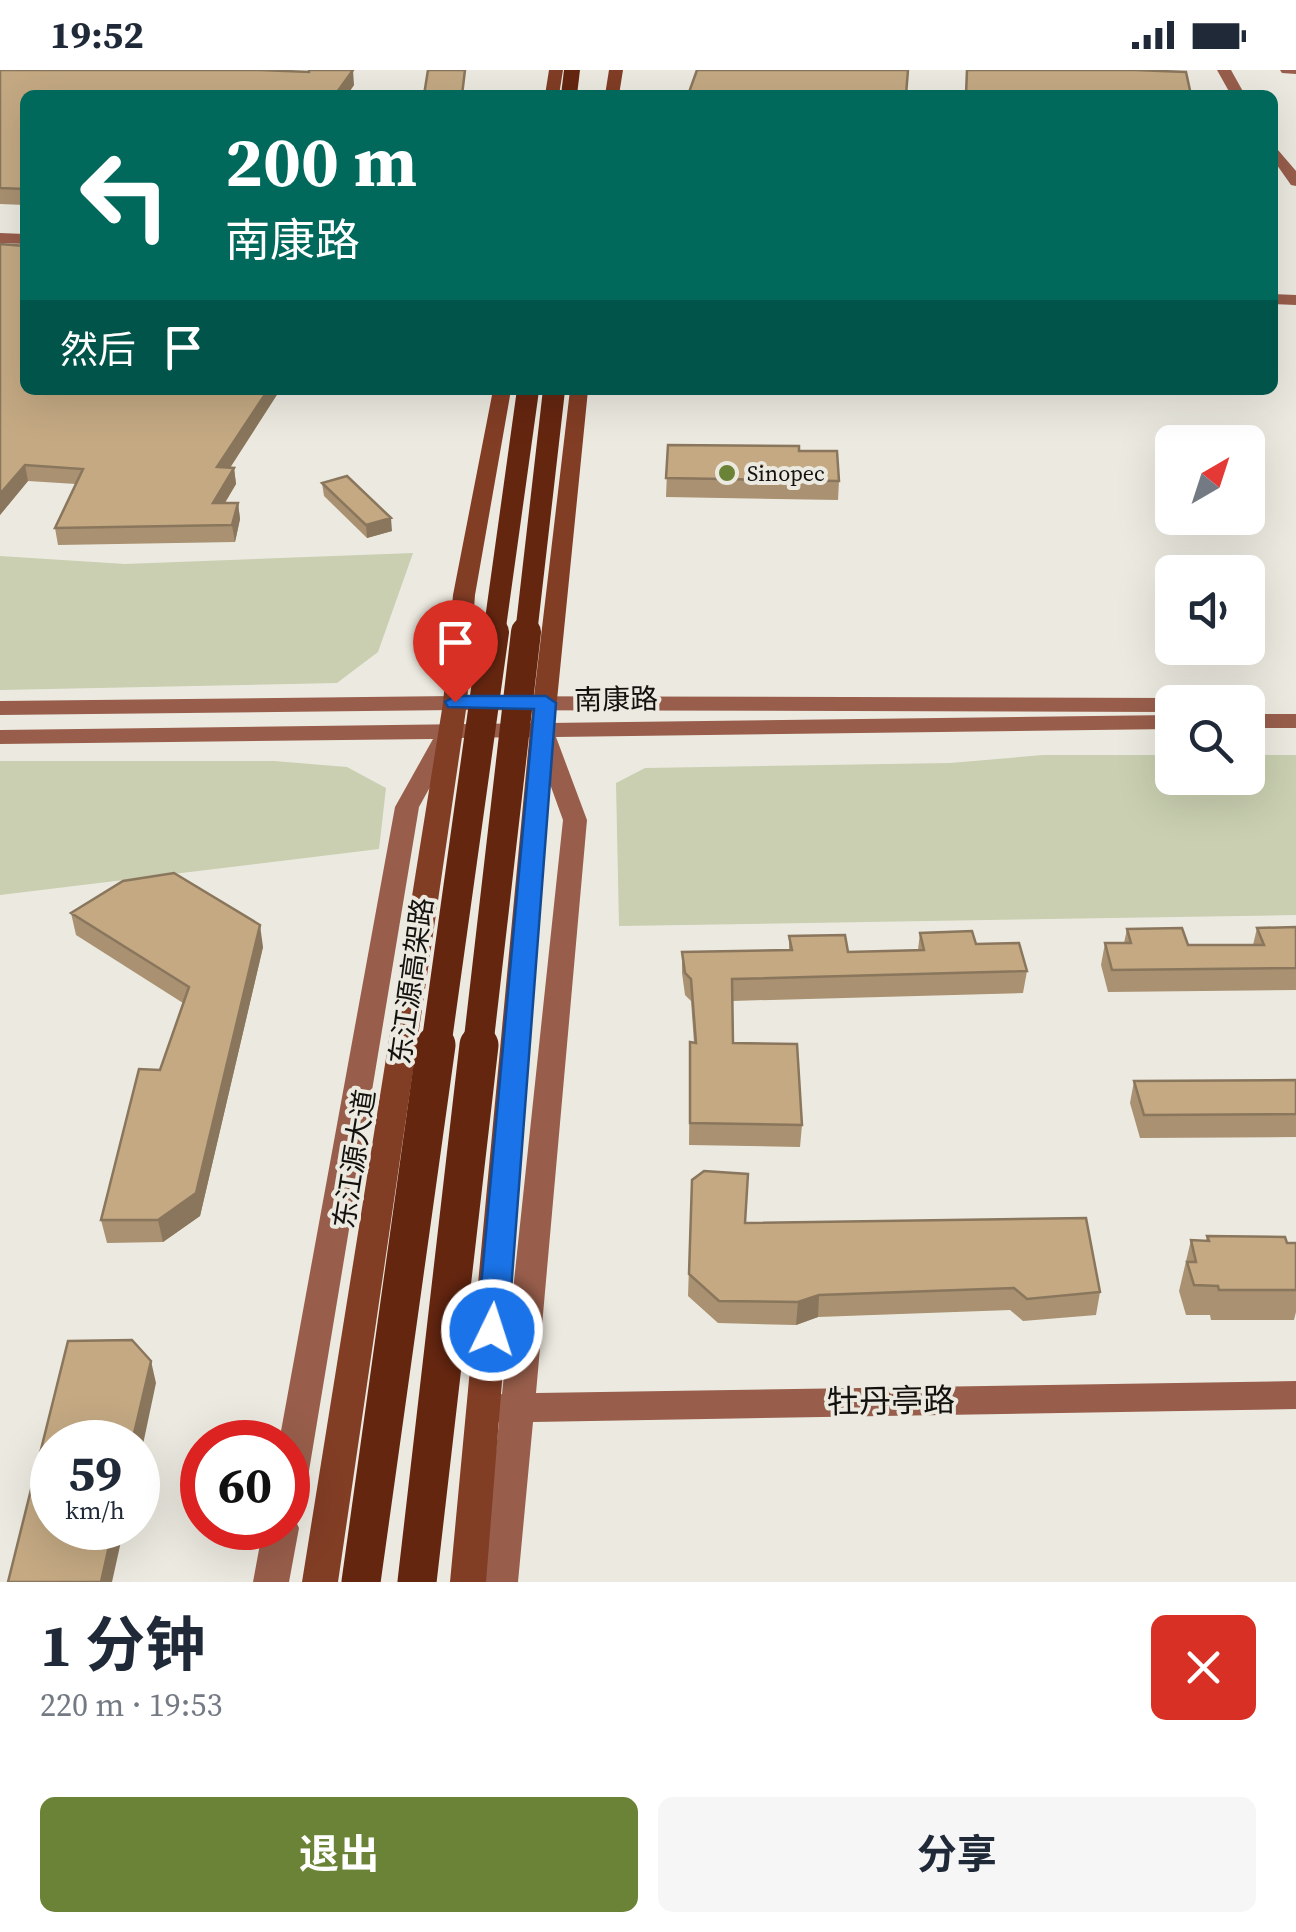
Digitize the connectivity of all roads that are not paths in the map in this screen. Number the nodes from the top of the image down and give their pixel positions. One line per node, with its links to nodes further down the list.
1 (1287, 70): 2 (street)
2 (1296, 70)
3 (1278, 156): 4 (street)
4 (1296, 182)
5 (501, 395): 13 (main road, 东江源大道)
6 (527, 395): 25 (highway, 东江源高架路, bridge)
7 (553, 395): 26 (highway, bridge)
8 (578, 395): 14 (main road)
9 (1155, 705): 14 (street, 南康路)
10 (1265, 705): 11 (street)
11 (1296, 706)
12 (0, 708): 13 (street, 南康路)
13 (452, 716): 14 (street, 南康路); 18 (street, 南康路); 21 (street); 24 (main road, 东江源大道)
14 (544, 716): 16 (street, 南康路); 20 (street)
15 (1296, 721): 17 (street)
16 (1155, 722)
17 (1265, 722)
18 (0, 737)
19 (1296, 1395): 20 (street, 牡丹亭路)
20 (502, 1408): 27 (main road); 28 (street)
21 (300, 1420)
22 (277, 1550): 23 (street)
23 (271, 1582)
24 (320, 1582)
25 (361, 1582)
26 (418, 1582)
27 (468, 1582)
28 (500, 1582)

